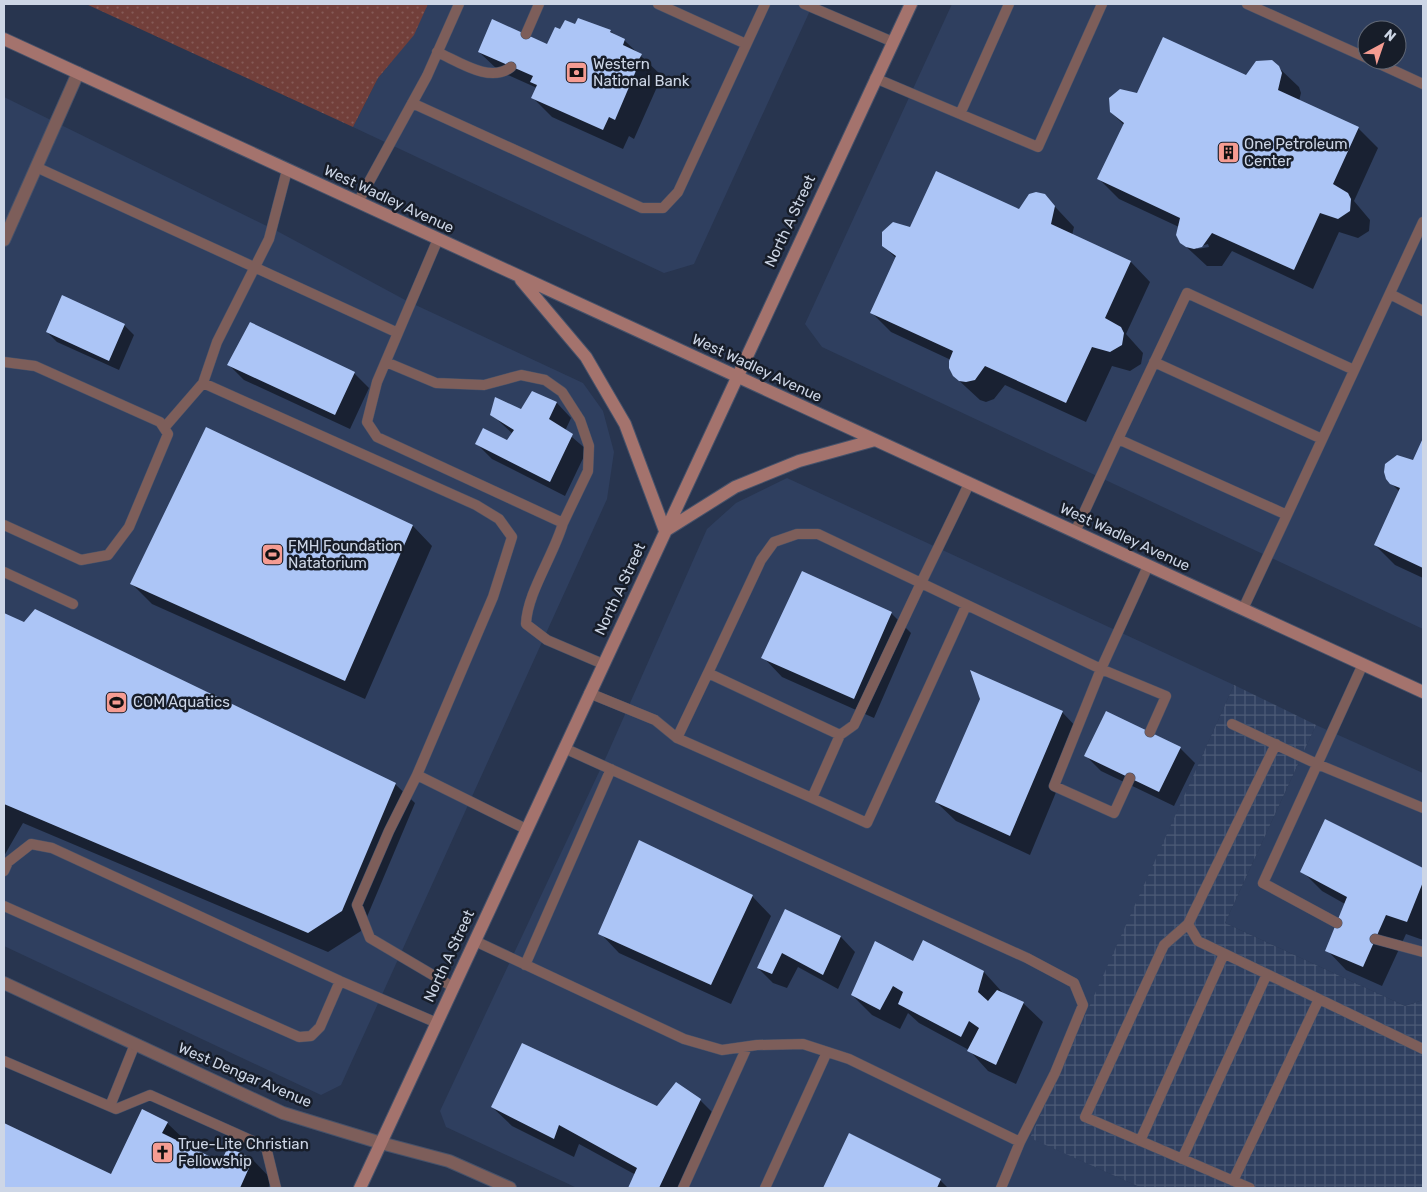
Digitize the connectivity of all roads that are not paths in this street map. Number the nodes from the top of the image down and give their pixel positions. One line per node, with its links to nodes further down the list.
1 (459, 4): 14 (lane)
2 (538, 4): 10 (lane)
3 (658, 4): 13 (lane)
4 (765, 4): 13 (lane)
5 (804, 4): 12 (lane)
6 (911, 4): 12 (main road, North A Street)
7 (1009, 4): 22 (lane)
8 (1102, 4): 22 (lane)
9 (1247, 4): 15 (lane)
10 (526, 34)
11 (4, 38): 18 (main road, West Wadley Avenue)
12 (893, 42): 19 (main road, North A Street)
13 (746, 44): 21 (lane)
14 (437, 52): 16 (lane); 21 (lane)
15 (1357, 54)
16 (511, 67)
17 (1393, 70): 20 (lane)
18 (78, 73): 23 (street); 24 (main road, West Wadley Avenue)
19 (875, 78): 22 (lane); 38 (main road, North A Street)
20 (1423, 84)
21 (412, 103): 25 (lane)
22 (960, 114)
23 (36, 167): 28 (street); 29 (lane)
24 (287, 170): 25 (main road, West Wadley Avenue); 29 (lane)
25 (358, 202): 27 (main road, West Wadley Avenue)
26 (1423, 222): 31 (lane)
27 (438, 239): 30 (main road, West Wadley Avenue); 33 (lane)
28 (4, 240)
29 (254, 268): 33 (lane); 39 (lane)
30 (518, 276): 38 (main road, West Wadley Avenue); 48 (main road)
31 (1390, 294): 32 (lane); 37 (lane)
32 (1423, 311)
33 (398, 333): 35 (lane)
34 (4, 362): 40 (lane)
35 (386, 362): 46 (lane); 46 (lane)
36 (1154, 362): 37 (lane); 41 (lane); 42 (lane)
37 (1354, 370): 42 (lane)
38 (736, 377): 43 (main road, West Wadley Avenue); 48 (main road, North A Street)
39 (203, 383): 40 (lane); 70 (lane)
40 (164, 428): 47 (lane)
41 (1118, 439): 45 (lane); 49 (lane)
42 (1322, 439): 45 (lane)
43 (875, 440): 44 (main road, West Wadley Avenue); 48 (main road)
44 (969, 484): 49 (main road, West Wadley Avenue); 52 (lane)
45 (1286, 515): 55 (lane)
46 (564, 523): 56 (lane)
47 (4, 525)
48 (665, 531): 56 (main road, North A Street)
49 (1075, 532): 50 (main road, West Wadley Avenue)
50 (1148, 566): 55 (main road, West Wadley Avenue); 58 (lane)
51 (4, 572): 53 (lane)
52 (921, 583): 54 (lane); 59 (lane); 64 (lane)
53 (73, 604)
54 (966, 606): 58 (lane); 72 (lane)
55 (1243, 609): 57 (main road, West Wadley Avenue)
56 (603, 664): 60 (main road, North A Street)
57 (1363, 664): 61 (main road, West Wadley Avenue); 68 (lane)
58 (1101, 669): 63 (lane); 71 (lane)
59 (708, 673): 64 (lane); 65 (lane)
60 (589, 692): 65 (lane); 67 (main road, North A Street)
61 (1423, 692)
62 (1232, 724): 66 (lane)
63 (1150, 732)
64 (840, 735): 72 (lane)
65 (677, 738): 72 (lane)
66 (1276, 744): 68 (lane); 78 (lane)
67 (564, 748): 69 (lane); 74 (main road, North A Street)
68 (1317, 764): 73 (lane); 77 (lane)
69 (611, 769): 83 (lane); 97 (lane)
70 (417, 775): 74 (lane); 87 (lane)
71 (1130, 778)
72 (812, 798)
73 (1423, 808)
74 (526, 829): 80 (main road, North A Street)
75 (4, 871): 85 (lane)
76 (4, 906): 85 (lane)
77 (1337, 922)
78 (1188, 924): 82 (lane); 96 (lane)
79 (1375, 939): 81 (lane)
80 (474, 941): 83 (lane); 87 (main road, North A Street)
81 (1423, 952)
82 (1224, 954): 84 (lane); 96 (lane)
83 (526, 965): 91 (lane)
84 (1266, 974): 88 (lane); 99 (lane)
85 (340, 981): 89 (lane)
86 (4, 983): 90 (street, West Dengar Avenue)
87 (453, 987): 89 (main road, North A Street)
88 (1318, 999): 92 (lane); 100 (lane)
89 (437, 1023): 98 (main road, North A Street)
90 (135, 1044): 95 (lane); 98 (street, West Dengar Avenue)
91 (746, 1047): 93 (lane); 104 (lane)
92 (1423, 1049)
93 (827, 1052): 97 (lane); 105 (lane)
94 (4, 1061): 95 (lane)
95 (110, 1106): 101 (lane)
96 (1140, 1141): 99 (lane)
97 (1020, 1142): 106 (lane)
98 (381, 1143): 102 (main road, North A Street); 103 (street, West Dengar Avenue)
99 (1182, 1159): 100 (lane)
100 (1233, 1181): 107 (lane)
101 (276, 1188)
102 (360, 1188)
103 (510, 1188)
104 (682, 1188)
105 (765, 1188)
106 (1001, 1188)
107 (1250, 1188)

